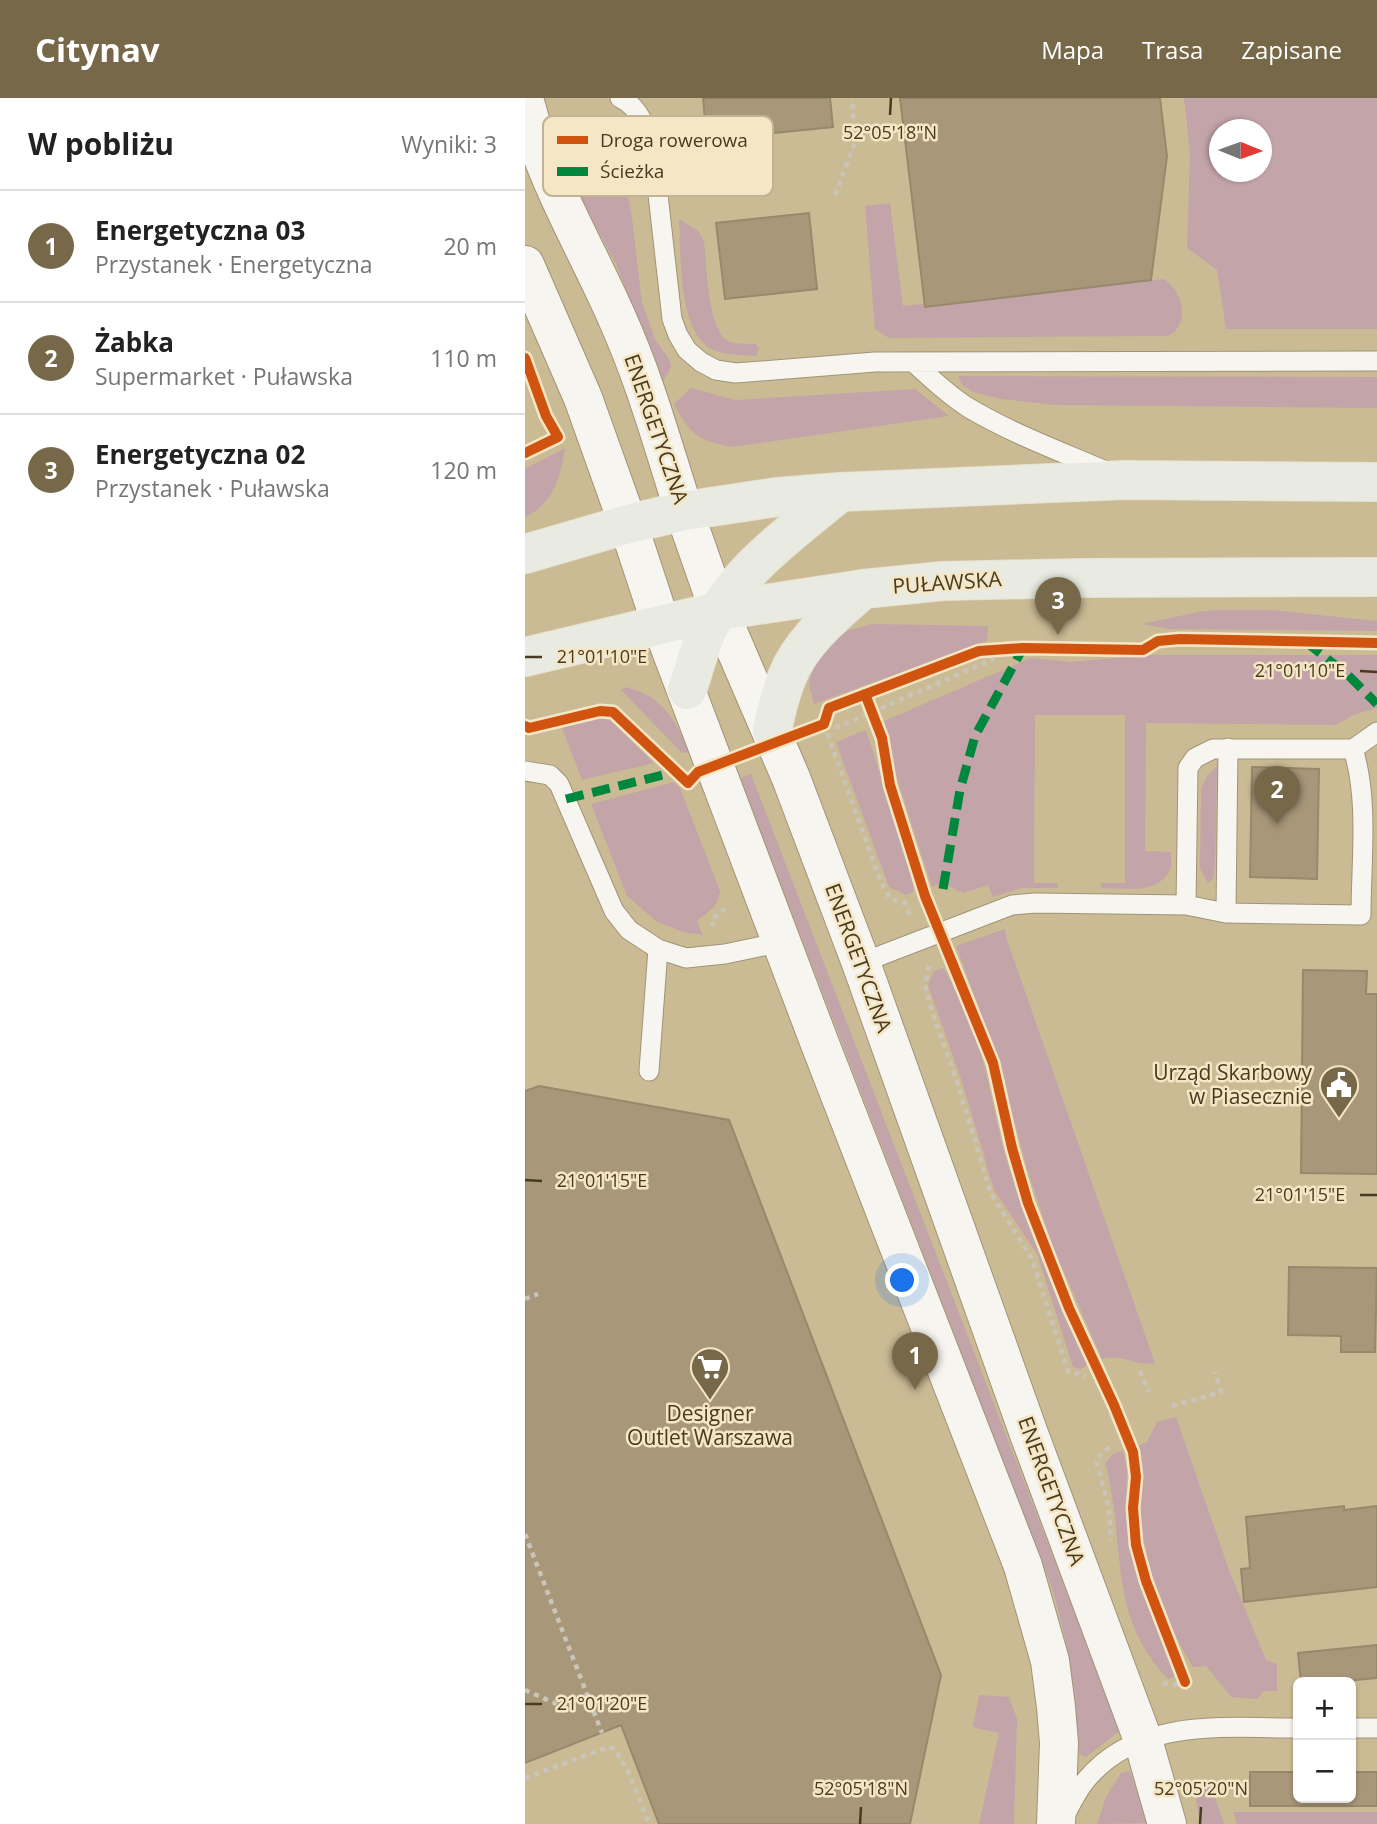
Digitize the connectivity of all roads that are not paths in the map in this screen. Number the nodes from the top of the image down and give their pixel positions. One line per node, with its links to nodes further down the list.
1 (533, 98): 3 (lane)
2 (620, 98): 4 (lane)
3 (525, 101): 5 (street, ENERGETYCZNA)
4 (640, 116)
5 (543, 162)
6 (557, 196): 14 (street, ENERGETYCZNA)
7 (658, 196): 10 (lane)
8 (525, 265): 15 (street)
9 (1377, 362): 10 (lane)
10 (915, 363): 11 (lane)
11 (1125, 480): 12 (main road); 13 (main road)
12 (1377, 482)
13 (840, 492): 14 (main road); 19 (main road)
14 (684, 511): 15 (main road); 19 (street, ENERGETYCZNA)
15 (628, 524): 16 (main road); 20 (street)
16 (525, 554)
17 (1377, 577): 18 (main road, PUŁAWSKA)
18 (863, 589): 19 (main road, PUŁAWSKA); 23 (main road)
19 (719, 611): 20 (main road, PUŁAWSKA); 22 (main road); 23 (street, ENERGETYCZNA)
20 (661, 624): 21 (main road, PUŁAWSKA); 22 (street)
21 (525, 657)
22 (687, 690): 30 (street)
23 (772, 730): 32 (street, ENERGETYCZNA)
24 (1377, 732): 26 (lane)
25 (1229, 748): 26 (lane); 28 (lane); 29 (lane)
26 (1353, 749): 29 (lane)
27 (525, 771): 31 (lane)
28 (1186, 905): 29 (lane); 32 (lane)
29 (1226, 913)
30 (782, 942): 31 (lane); 38 (street)
31 (658, 949): 33 (lane)
32 (861, 963): 37 (street, ENERGETYCZNA)
33 (649, 1071)
34 (1293, 1728): 37 (lane)
35 (1356, 1728): 36 (lane)
36 (1377, 1728)
37 (1143, 1740): 38 (lane); 39 (street, ENERGETYCZNA)
38 (1058, 1824)
39 (1167, 1824)

